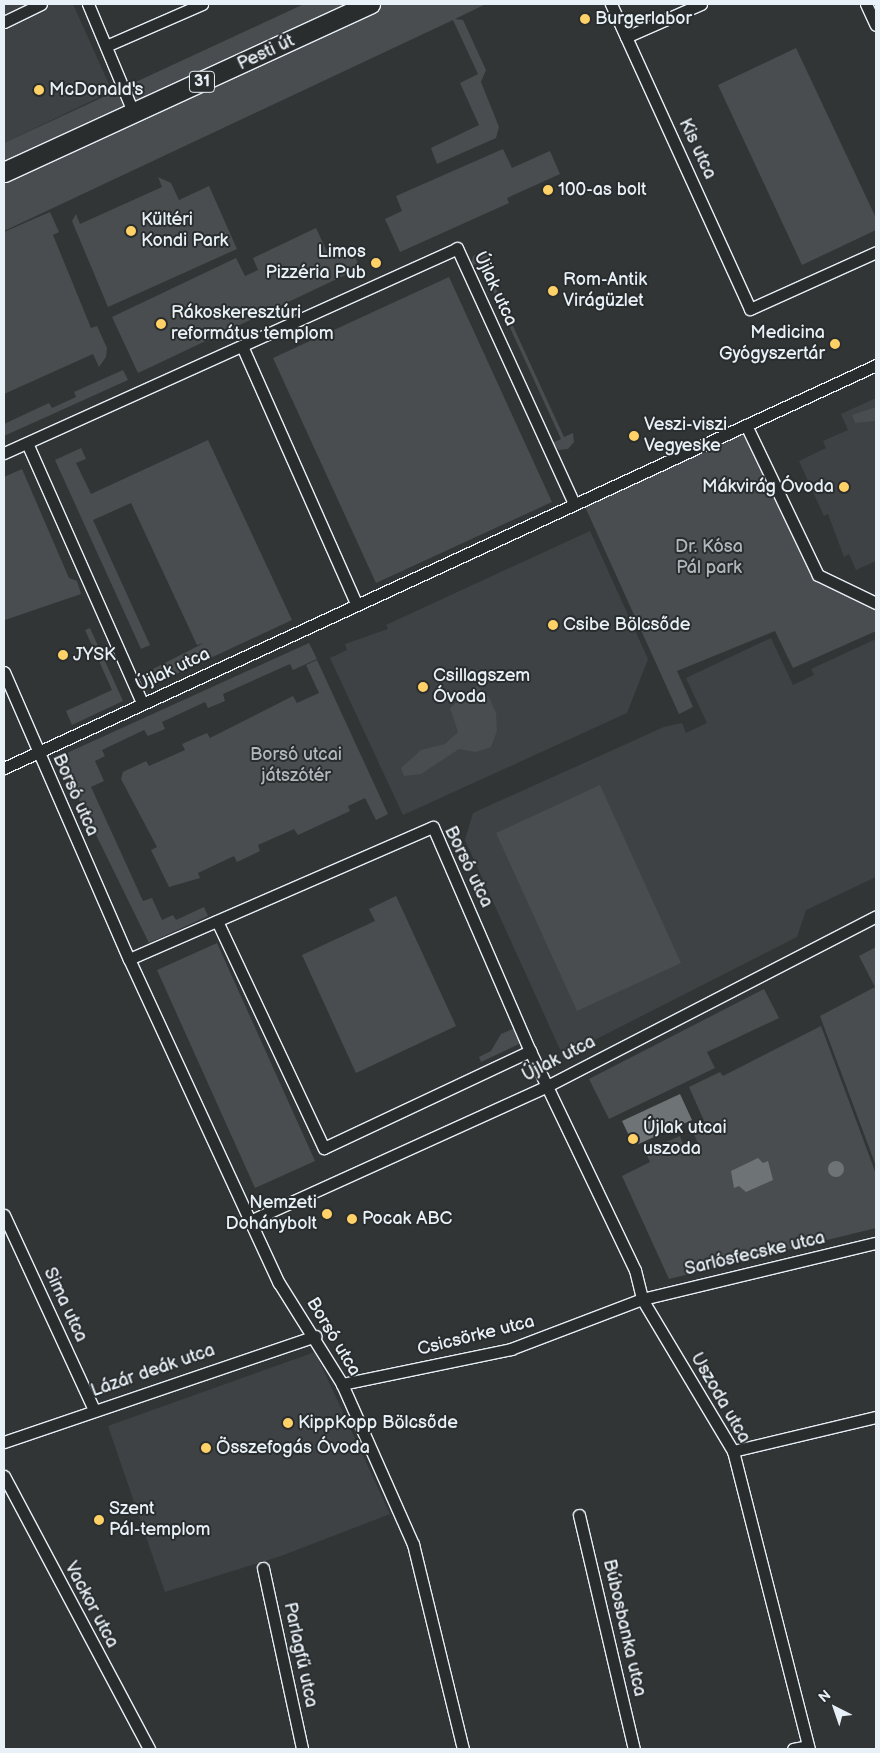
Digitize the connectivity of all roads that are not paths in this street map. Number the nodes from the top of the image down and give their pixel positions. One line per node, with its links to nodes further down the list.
1 (41, 4): 8 (street)
2 (88, 4): 11 (street)
3 (202, 4): 11 (street)
4 (370, 4): 12 (main road, Pesti út / 31)
5 (611, 4): 10 (street, Kis utca)
6 (701, 4): 10 (street)
7 (866, 4): 9 (street)
8 (4, 22)
9 (876, 25)
10 (626, 37): 14 (street, Kis utca)
11 (106, 46): 12 (street)
12 (134, 114): 13 (main road, Pesti út / 31)
13 (4, 172)
14 (876, 252)
15 (242, 346): 18 (street, Újlak utca); 20 (street, Újlak utca); 22 (street)
16 (876, 365): 17 (street, Újlak utca)
17 (746, 425): 20 (street, Újlak utca); 21 (street)
18 (27, 444): 19 (street, Újlak utca); 24 (street)
19 (4, 453)
20 (574, 504): 22 (street, Újlak utca)
21 (876, 603)
22 (357, 604): 24 (street, Újlak utca)
23 (4, 672): 25 (street, Borsó utca)
24 (142, 703): 25 (street, Újlak utca)
25 (35, 750): 26 (street, Újlak utca); 29 (street, Borsó utca)
26 (4, 768)
27 (876, 916): 31 (street, Újlak utca)
28 (217, 921): 29 (street, Borsó utca); 30 (street); 30 (street, Borsó utca)
29 (129, 959): 33 (street, Borsó utca)
30 (530, 1051): 31 (street, Borsó utca)
31 (547, 1086): 33 (street, Újlak utca); 35 (street, Uszoda utca)
32 (4, 1215): 38 (street, Sima utca)
33 (252, 1220): 36 (street, Borsó utca)
34 (876, 1244): 35 (street, Sarlósfecske utca)
35 (642, 1299): 37 (street, Csicsörke utca); 41 (street, Uszoda utca)
36 (315, 1336): 37 (street, Borsó utca); 38 (street, Lázár deák utca)
37 (342, 1384): 48 (street, Borsó utca)
38 (94, 1410): 40 (street, Lázár deák utca)
39 (876, 1418): 41 (street)
40 (4, 1442)
41 (733, 1451): 45 (street, Uszoda utca)
42 (4, 1476): 46 (street, Vackor utca)
43 (579, 1515): 49 (street, Búbosbanka utca)
44 (264, 1568): 47 (street, Parlagfű utca)
45 (808, 1747): 50 (street)
46 (149, 1749)
47 (302, 1749)
48 (463, 1749)
49 (634, 1749)
50 (793, 1749)

